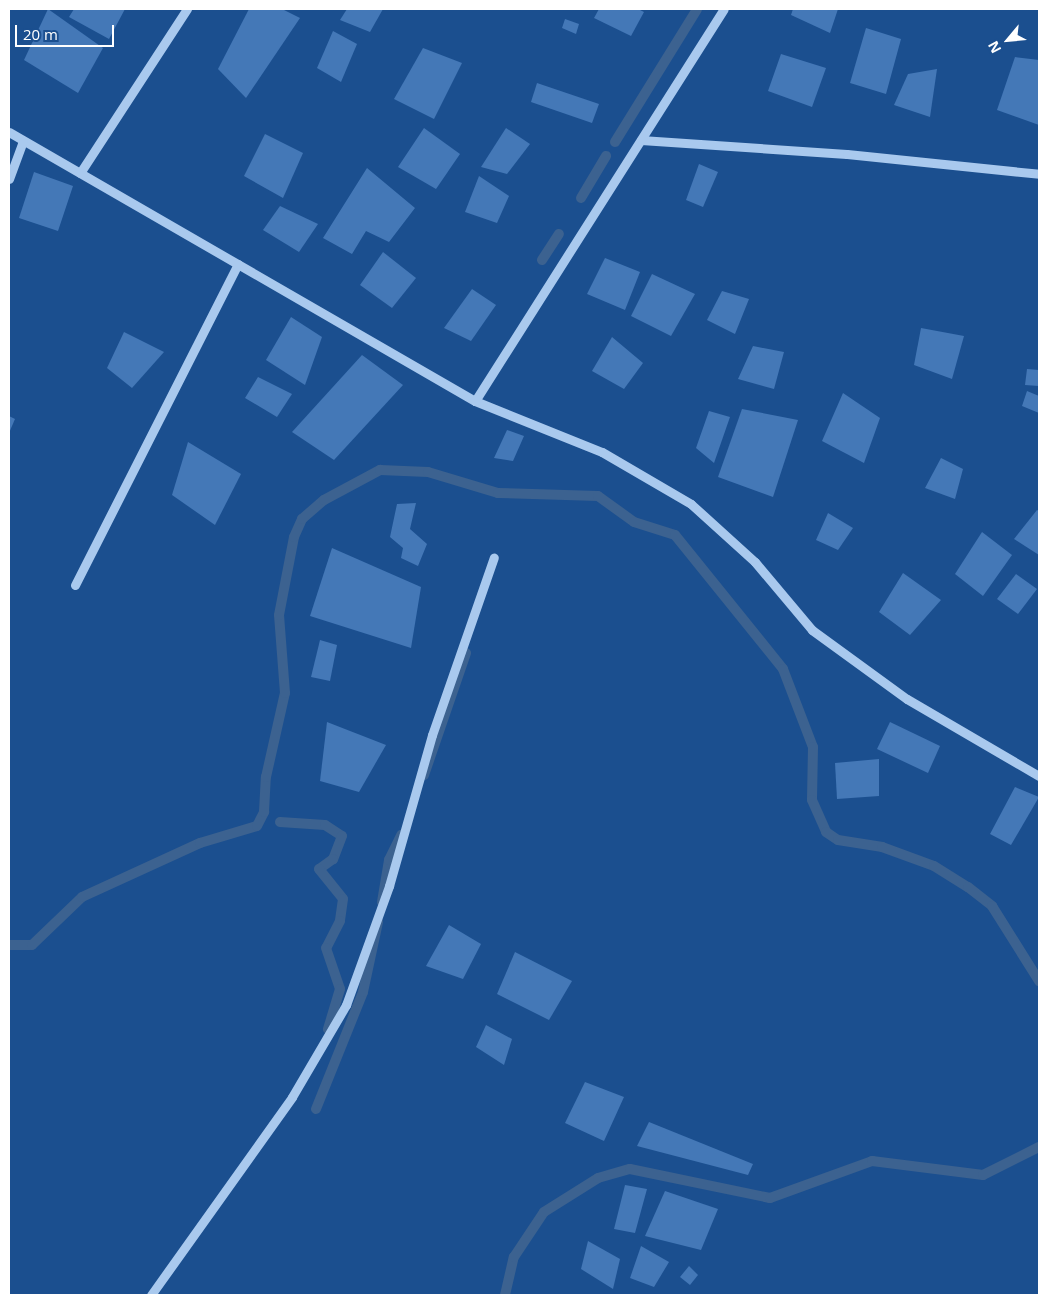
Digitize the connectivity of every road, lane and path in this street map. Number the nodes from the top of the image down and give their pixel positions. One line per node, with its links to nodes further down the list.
1 (187, 9): 6 (street)
2 (724, 9): 4 (street)
3 (9, 132): 5 (street)
4 (641, 140): 7 (street); 10 (street)
5 (23, 141): 6 (street); 8 (street)
6 (80, 173): 9 (street)
7 (1039, 174)
8 (9, 179)
9 (238, 264): 10 (street); 12 (street)
10 (475, 401): 13 (street)
11 (494, 557): 14 (street)
12 (75, 585)
13 (1039, 776)
14 (151, 1295)

